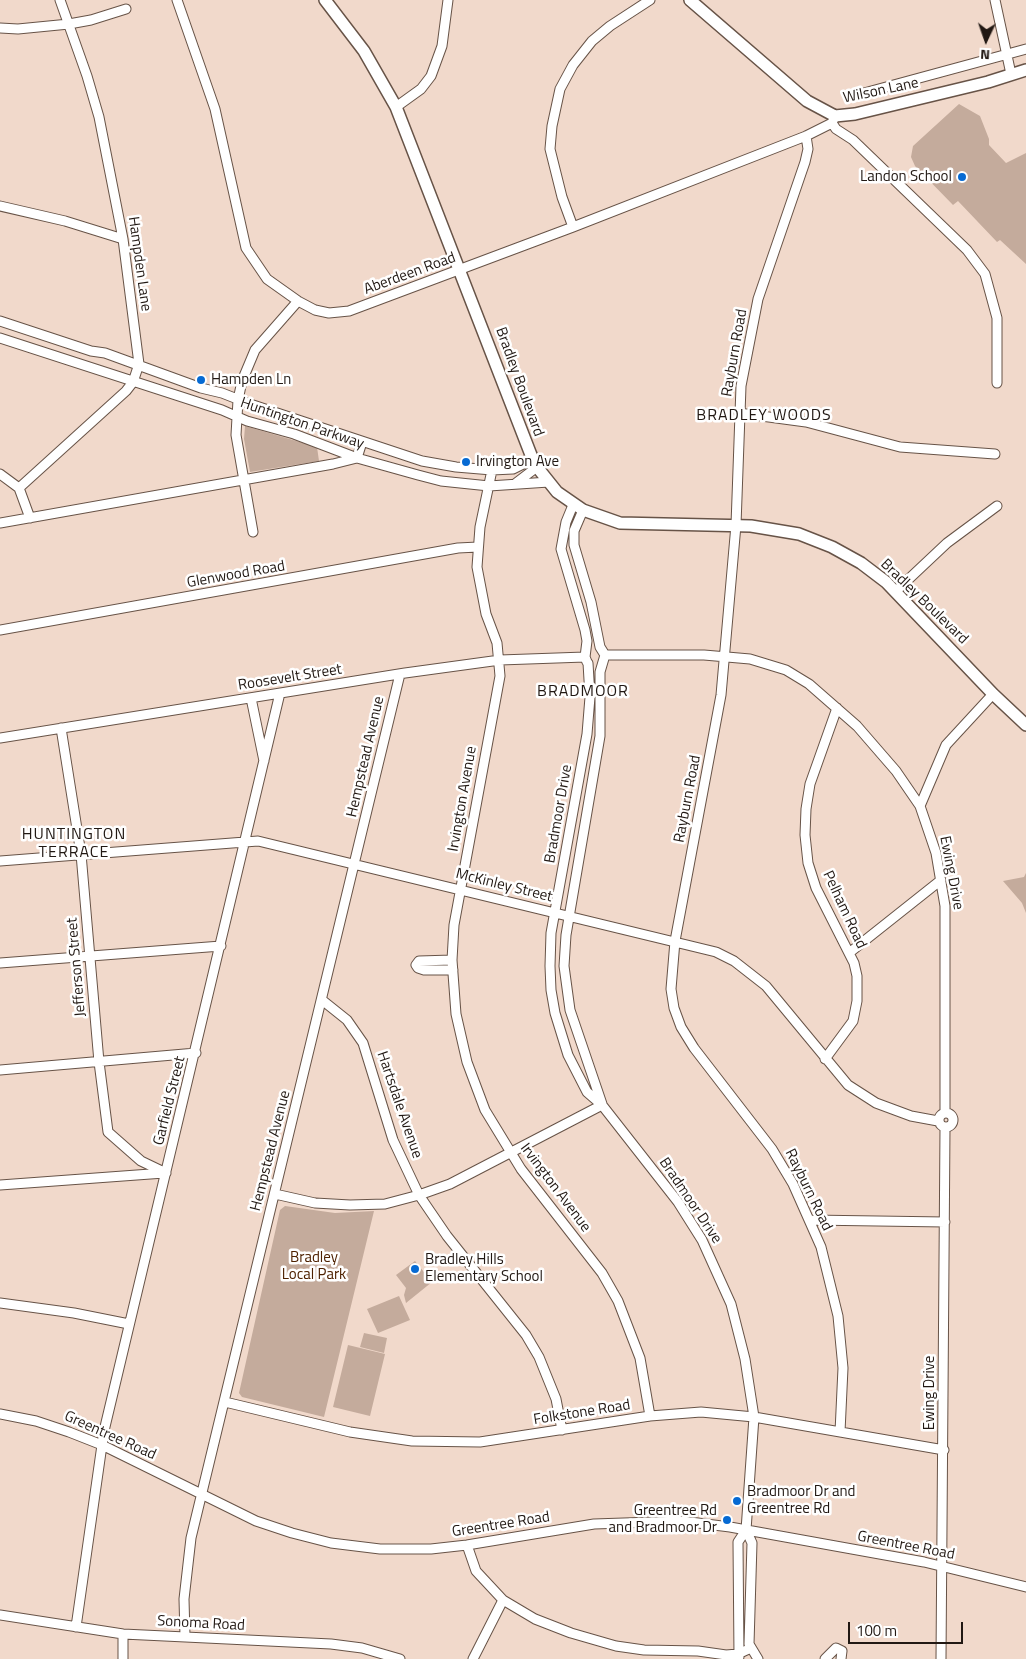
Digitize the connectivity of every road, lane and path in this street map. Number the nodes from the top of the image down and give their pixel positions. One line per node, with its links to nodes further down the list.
1 (60, 0): 9 (street, Hampden Lane)
2 (177, 0): 23 (street, Aberdeen Road)
3 (325, 0): 16 (main road, Bradley Boulevard)
4 (448, 0): 16 (street)
5 (650, 0): 20 (street)
6 (690, 0): 17 (main road, Wilson Lane)
7 (995, 0): 12 (street)
8 (126, 9): 9 (street)
9 (69, 24): 10 (street); 21 (street, Hampden Lane)
10 (0, 28)
11 (1026, 49): 12 (street, Wilson Lane)
12 (1006, 55): 14 (street); 15 (street, Wilson Lane)
13 (1026, 70): 14 (main road, Wilson Lane)
14 (1011, 74): 17 (main road, Wilson Lane)
15 (864, 93)
16 (396, 107): 22 (main road, Bradley Boulevard)
17 (834, 119): 18 (street, Aberdeen Road); 28 (street)
18 (806, 136): 20 (street, Aberdeen Road); 30 (street, Rayburn Road)
19 (0, 206): 21 (street)
20 (573, 227): 22 (street, Aberdeen Road)
21 (123, 239): 26 (street, Hampden Lane)
22 (461, 270): 23 (street, Aberdeen Road); 35 (main road, Bradley Boulevard)
23 (298, 301): 29 (street)
24 (0, 321): 26 (street, Huntington Parkway)
25 (0, 338): 27 (street, Huntington Parkway)
26 (139, 364): 27 (street, Hampden Lane); 29 (street, Huntington Parkway)
27 (133, 382): 31 (street, Huntington Parkway); 42 (street, Hampden Lane)
28 (998, 382)
29 (238, 400): 31 (street); 32 (street, Huntington Parkway)
30 (739, 413): 33 (street); 47 (street, Rayburn Road)
31 (236, 416): 34 (street, Huntington Parkway); 38 (street)
32 (362, 442): 34 (street); 36 (street, Huntington Parkway)
33 (994, 454)
34 (358, 458): 38 (street); 41 (street, Huntington Parkway)
35 (535, 463): 36 (street, Huntington Parkway); 39 (main road, Bradley Boulevard); 40 (street)
36 (492, 470): 41 (street, Irvington Avenue)
37 (0, 474): 42 (street)
38 (243, 480): 45 (street); 48 (street)
39 (549, 482): 40 (street, Huntington Parkway); 44 (main road, Bradley Boulevard)
40 (516, 483): 41 (street, Huntington Parkway)
41 (489, 486): 49 (street, Irvington Avenue)
42 (19, 488): 45 (street)
43 (997, 506): 50 (street)
44 (578, 508): 47 (main road, Bradley Boulevard); 52 (street, Bradmoor Drive); 53 (street, Bradmoor Drive)
45 (30, 518): 46 (street)
46 (0, 523)
47 (736, 524): 50 (main road, Bradley Boulevard); 54 (street, Rayburn Road)
48 (253, 532)
49 (478, 548): 51 (street, Glenwood Road); 55 (street, Irvington Avenue)
50 (896, 591): 58 (main road, Bradley Boulevard)
51 (0, 630)
52 (602, 655): 53 (street); 53 (street); 54 (street); 73 (street, Bradmoor Drive)
53 (586, 657): 55 (street, Roosevelt Street); 72 (street, Bradmoor Drive)
54 (726, 657): 60 (street); 74 (street, Rayburn Road)
55 (500, 660): 56 (street, Roosevelt Street); 71 (street, Irvington Avenue)
56 (400, 674): 57 (street, Roosevelt Street); 69 (street, Hempstead Avenue)
57 (280, 693): 59 (street, Roosevelt Street); 64 (street, Garfield Street)
58 (993, 694): 61 (main road, Bradley Boulevard); 65 (street)
59 (251, 698): 62 (street, Roosevelt Street); 64 (street, Garfield Street)
60 (837, 708): 65 (street); 76 (street, Pelham Road)
61 (1026, 725)
62 (61, 728): 63 (street, Roosevelt Street); 67 (street, Jefferson Street)
63 (0, 738)
64 (265, 764): 66 (street, Garfield Street)
65 (920, 806): 70 (street, Ewing Drive)
66 (246, 841): 67 (street, McKinley Street); 69 (street, McKinley Street); 75 (street, Garfield Street)
67 (82, 854): 68 (street, McKinley Street); 77 (street, Jefferson Street)
68 (0, 861)
69 (355, 864): 71 (street, McKinley Street); 81 (street, Hempstead Avenue)
70 (941, 880): 76 (street); 87 (street, Ewing Drive)
71 (460, 890): 72 (street, McKinley Street); 78 (street, Irvington Avenue)
72 (555, 913): 73 (street, McKinley Street); 86 (street, Bradmoor Drive)
73 (569, 916): 74 (street, McKinley Street); 86 (street, Bradmoor Drive)
74 (675, 941): 83 (street, McKinley Street); 95 (street, Rayburn Road)
75 (221, 946): 77 (street); 82 (street, Garfield Street)
76 (849, 953): 83 (street, Pelham Road)
77 (90, 956): 79 (street); 84 (street, Jefferson Street)
78 (452, 960): 80 (street, Irvington Avenue); 80 (street)
79 (0, 964)
80 (453, 970): 90 (street, Irvington Avenue)
81 (322, 1000): 93 (street, Hempstead Avenue); 94 (street, Hartsdale Avenue)
82 (196, 1054): 84 (street); 91 (street, Garfield Street)
83 (825, 1060): 88 (street, McKinley Street)
84 (99, 1062): 85 (street); 91 (street, Jefferson Street)
85 (0, 1070)
86 (602, 1105): 90 (street); 102 (street, Bradmoor Drive)
87 (945, 1113): 88 (street); 89 (street)
88 (938, 1121): 89 (street)
89 (945, 1128): 96 (street, Ewing Drive)
90 (510, 1153): 94 (street); 101 (street, Irvington Avenue)
91 (166, 1173): 92 (street); 98 (street, Garfield Street)
92 (0, 1185)
93 (275, 1194): 94 (street); 99 (street, Hempstead Avenue)
94 (419, 1194): 103 (street, Hartsdale Avenue)
95 (810, 1220): 96 (street); 104 (street, Rayburn Road)
96 (944, 1222): 106 (street, Ewing Drive)
97 (0, 1303): 98 (street)
98 (129, 1324): 105 (street, Garfield Street)
99 (225, 1402): 103 (street, Folkstone Road); 107 (street, Hempstead Avenue)
100 (0, 1414): 105 (street, Greentree Road)
101 (650, 1416): 102 (street, Folkstone Road); 103 (street, Folkstone Road)
102 (754, 1416): 104 (street, Folkstone Road); 108 (street, Bradmoor Drive)
103 (562, 1430)
104 (840, 1432): 106 (street, Folkstone Road)
105 (102, 1445): 107 (street, Greentree Road); 114 (street, Garfield Street)
106 (944, 1450): 110 (street, Ewing Drive)
107 (202, 1494): 109 (street, Greentree Road); 116 (street, Hempstead Avenue)
108 (746, 1530): 109 (street, Greentree Road); 110 (street, Greentree Road); 117 (street, Bradmoor Drive); 118 (street, Bradmoor Drive)
109 (467, 1546): 112 (street)
110 (943, 1566): 111 (street, Greentree Road); 124 (street, Ewing Drive)
111 (1026, 1587)
112 (503, 1600): 118 (street); 121 (street)
113 (0, 1615): 114 (street, Sonoma Road)
114 (76, 1627): 115 (street, Sonoma Road)
115 (123, 1634): 116 (street, Sonoma Road); 119 (street)
116 (185, 1636): 120 (street, Sonoma Road)
117 (754, 1655): 118 (street)
118 (739, 1656)
119 (123, 1659)
120 (400, 1659)
121 (473, 1659)
122 (825, 1659): 123 (street)
123 (841, 1659)
124 (941, 1659)

